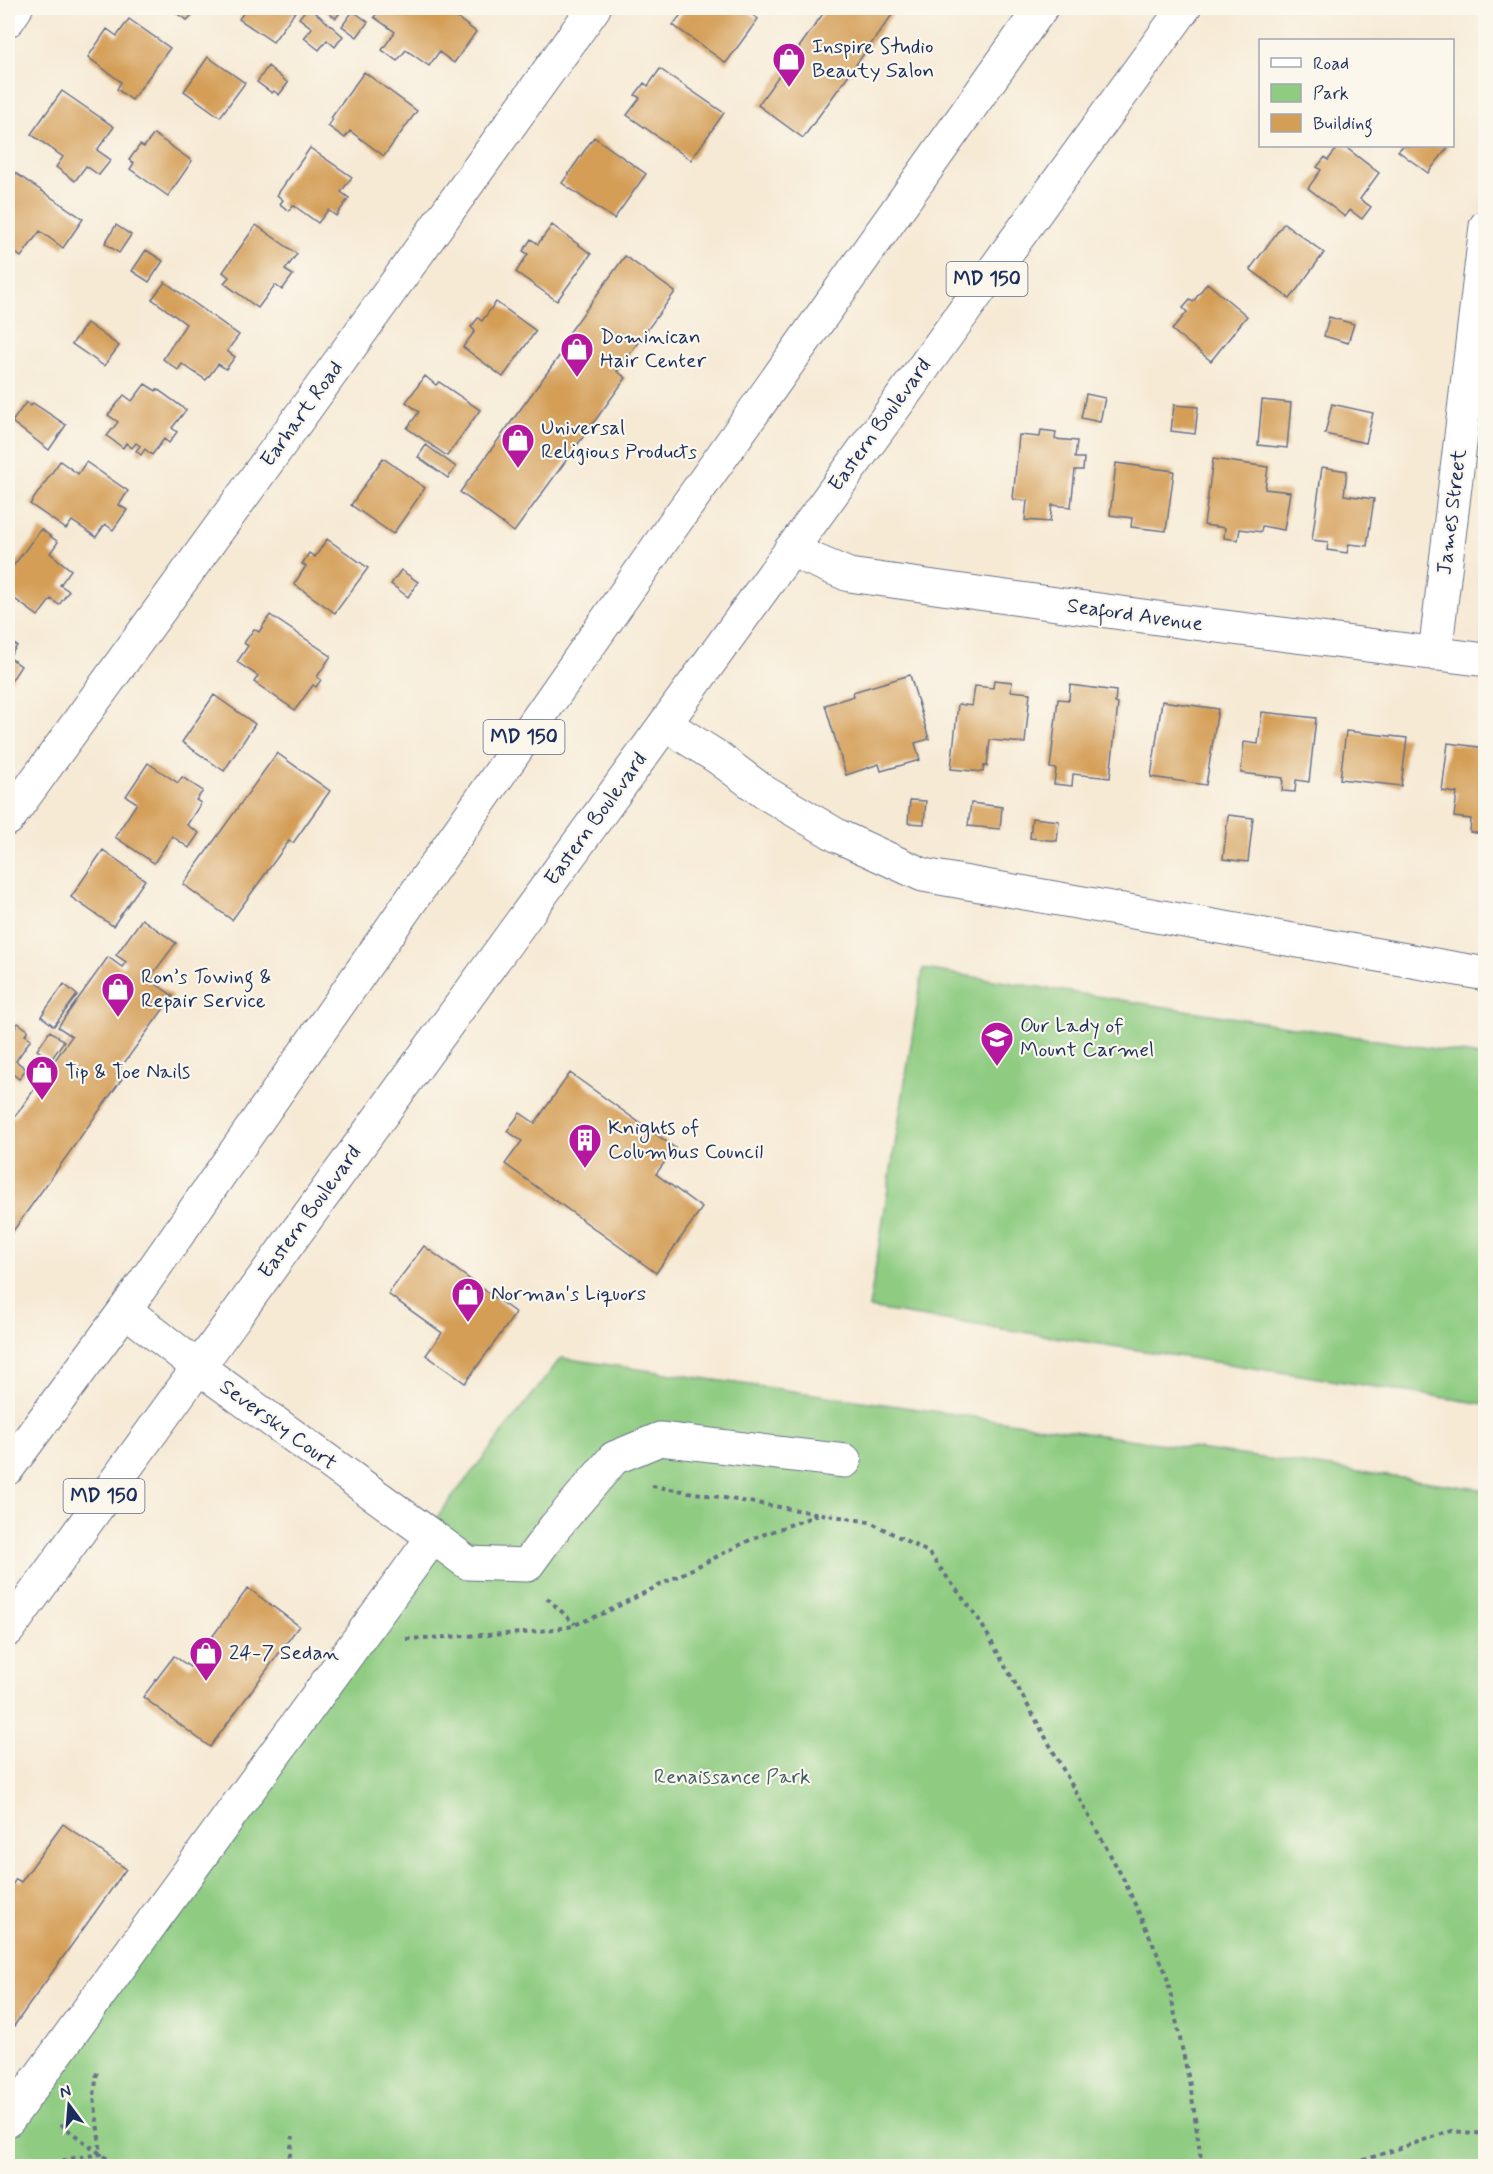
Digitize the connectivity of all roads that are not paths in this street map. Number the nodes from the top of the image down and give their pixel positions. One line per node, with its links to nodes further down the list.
1 (16, 8): 5 (main road)
2 (594, 8): 11 (main road, Earhart Road)
3 (1041, 8): 13 (main road, MD 150)
4 (1184, 8): 7 (main road, Eastern Boulevard / MD 150)
5 (8, 20)
6 (1485, 226): 8 (main road, James Street)
7 (790, 550): 8 (main road, Seaford Avenue); 10 (main road, Eastern Boulevard / MD 150)
8 (1435, 654): 9 (main road, Seaford Avenue)
9 (1485, 660)
10 (664, 724): 12 (main road); 14 (main road, Eastern Boulevard / MD 150)
11 (8, 819)
12 (1485, 974)
13 (125, 1310): 14 (main road, Seversky Court); 16 (main road, MD 150)
14 (198, 1367): 17 (main road, Seversky Court); 18 (main road, Eastern Boulevard / MD 150)
15 (845, 1461): 17 (main road, Seversky Court)
16 (8, 1468)
17 (433, 1538): 19 (main road)
18 (8, 1630)
19 (8, 2120)

